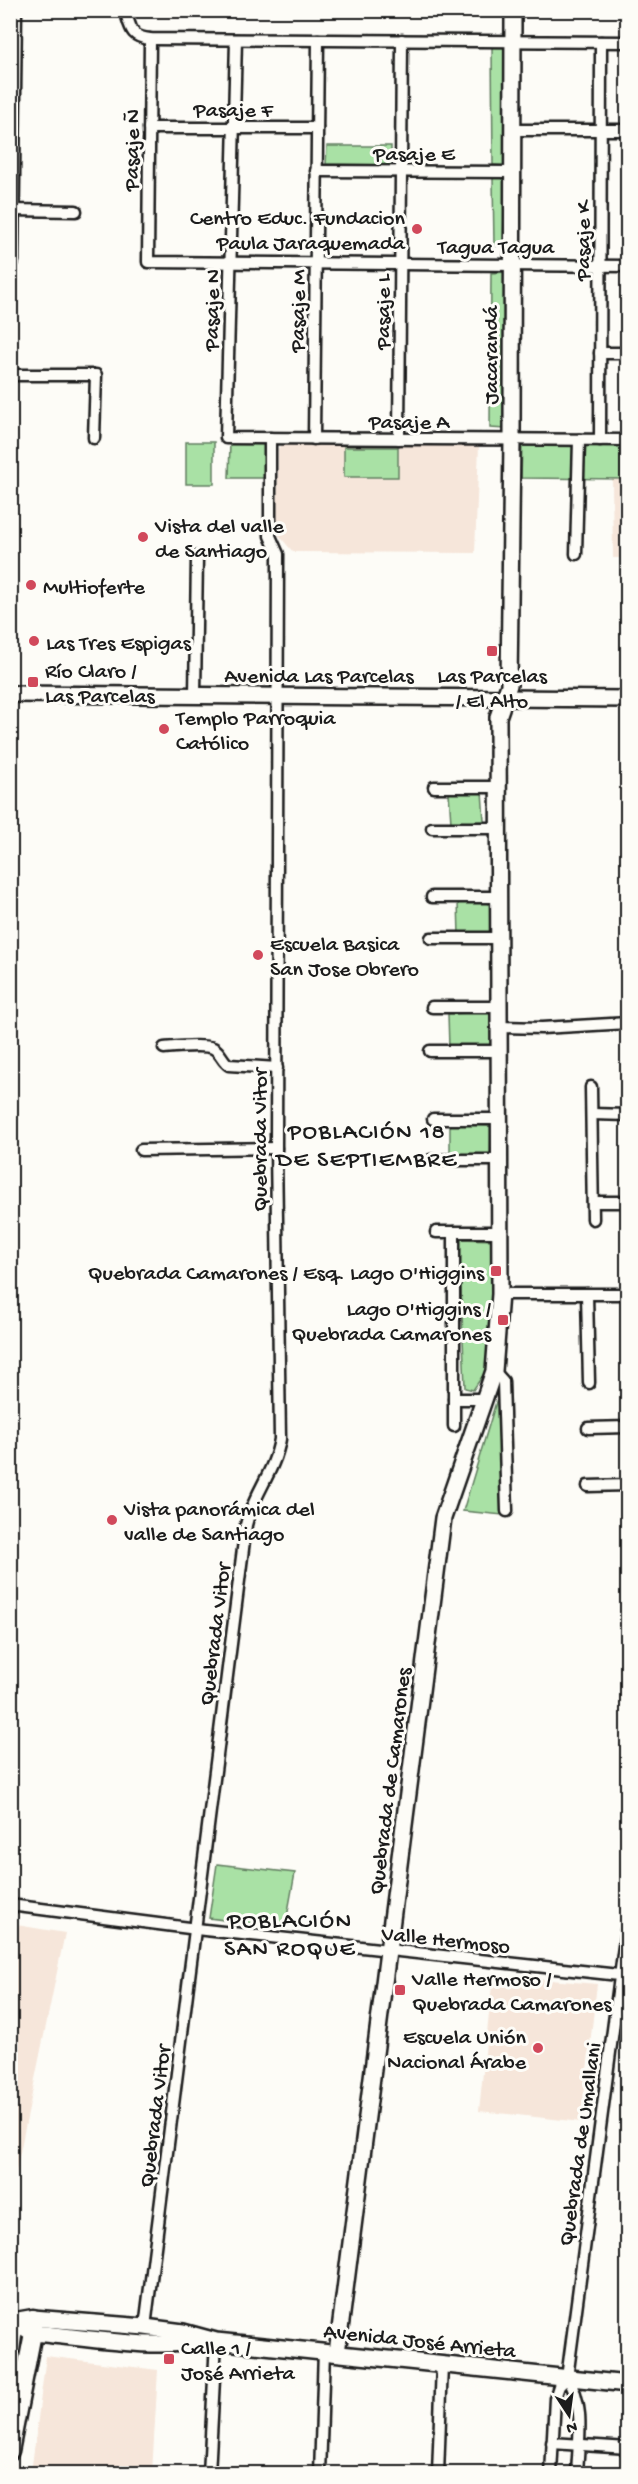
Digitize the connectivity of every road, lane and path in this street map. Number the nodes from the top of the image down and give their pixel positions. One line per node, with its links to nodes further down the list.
1 (13, 10): 20 (main road)
2 (125, 10): 4 (street)
3 (513, 10): 8 (street, Jacarandá)
4 (150, 39): 5 (street); 11 (street, Pasaje Ñ)
5 (236, 40): 6 (street); 12 (street, Pasaje N)
6 (318, 40): 7 (street); 13 (street, Pasaje M)
7 (402, 40): 8 (street); 18 (street, Pasaje L)
8 (512, 41): 9 (street); 14 (street, Jacarandá)
9 (601, 42): 10 (street); 15 (street, Pasaje K)
10 (627, 42)
11 (149, 128): 12 (street, Pasaje F); 23 (street, Pasaje Ñ)
12 (234, 128): 13 (street, Pasaje F); 24 (street, Pasaje N)
13 (317, 128): 17 (street, Pasaje M)
14 (512, 130): 15 (street); 19 (street, Jacarandá)
15 (600, 130): 16 (street); 28 (street, Pasaje K)
16 (627, 130)
17 (316, 171): 18 (street, Pasaje E); 25 (street, Pasaje M)
18 (402, 171): 19 (street, Pasaje E); 26 (street, Pasaje L)
19 (512, 172): 27 (street, Jacarandá)
20 (11, 210): 21 (street); 22 (main road)
21 (76, 211)
22 (10, 261)
23 (148, 262): 24 (street, Tagua Tagua)
24 (231, 262): 25 (street, Tagua Tagua); 34 (street, Pasaje N)
25 (316, 263): 26 (street, Tagua Tagua); 36 (street, Pasaje M)
26 (401, 264): 27 (street, Tagua Tagua); 37 (street, Pasaje L)
27 (511, 265): 28 (street, Tagua Tagua); 38 (street, Jacarandá)
28 (600, 266): 29 (street, Tagua Tagua); 30 (street, Pasaje K)
29 (627, 266)
30 (600, 353): 31 (street); 40 (street, Pasaje K)
31 (627, 353)
32 (10, 375): 33 (street)
33 (94, 438)
34 (226, 438): 35 (street, Pasaje A)
35 (270, 438): 36 (street, Pasaje A); 46 (street, Quebrada Vitor)
36 (314, 439): 37 (street, Pasaje A)
37 (399, 439): 38 (street, Pasaje A)
38 (512, 440): 39 (street, Pasaje A); 47 (street, Jacarandá)
39 (579, 440): 40 (street, Pasaje A); 42 (street)
40 (600, 440): 41 (street, Pasaje A)
41 (627, 441)
42 (576, 554)
43 (197, 557): 45 (street)
44 (10, 694): 45 (street, Avenida Las Parcelas)
45 (195, 695): 46 (street, Avenida Las Parcelas)
46 (278, 696): 47 (street, Avenida Las Parcelas); 64 (street, Quebrada Vitor)
47 (505, 698): 48 (street, Avenida Las Parcelas); 50 (street, Quebrada de Camarones)
48 (627, 699)
49 (434, 787): 50 (street)
50 (500, 787): 52 (street, Quebrada de Camarones)
51 (432, 828): 52 (street)
52 (500, 828): 54 (street, Quebrada de Camarones)
53 (432, 897): 54 (street)
54 (500, 897): 55 (street, Quebrada de Camarones)
55 (500, 938): 56 (street); 58 (street, Quebrada de Camarones)
56 (431, 939)
57 (432, 1007): 58 (street)
58 (500, 1007): 60 (street, Quebrada de Camarones)
59 (627, 1023): 60 (street)
60 (500, 1027): 62 (street, Quebrada de Camarones)
61 (164, 1048): 64 (street)
62 (500, 1050): 63 (street); 69 (street, Quebrada de Camarones)
63 (430, 1051)
64 (277, 1068): 70 (street, Quebrada Vitor)
65 (591, 1087): 66 (street)
66 (592, 1114): 67 (street); 74 (street)
67 (627, 1115)
68 (433, 1119): 69 (street)
69 (500, 1119): 73 (street, Quebrada de Camarones)
70 (276, 1148): 71 (street); 95 (street, Quebrada Vitor)
71 (141, 1150)
72 (431, 1160): 73 (street)
73 (500, 1160): 79 (street, Quebrada de Camarones)
74 (593, 1202): 75 (street); 76 (street)
75 (627, 1202)
76 (593, 1219)
77 (436, 1232): 78 (street)
78 (454, 1232): 79 (street); 85 (street)
79 (500, 1232): 80 (street, Quebrada de Camarones)
80 (500, 1294): 81 (street); 83 (street, Quebrada de Camarones)
81 (587, 1294): 82 (street); 84 (street)
82 (627, 1294)
83 (494, 1371): 86 (street, Quebrada de Camarones); 92 (street, Quebrada de Camarones)
84 (589, 1383)
85 (454, 1399): 86 (street); 87 (street)
86 (483, 1399): 96 (street, Quebrada de Camarones)
87 (454, 1426)
88 (627, 1427): 89 (street)
89 (588, 1428)
90 (627, 1485): 91 (street)
91 (588, 1486)
92 (507, 1511)
93 (10, 1905): 95 (street, Valle Hermoso)
94 (627, 1916): 97 (street, Quebrada de Umallani)
95 (196, 1929): 96 (street, Valle Hermoso); 100 (street, Quebrada Vitor)
96 (389, 1951): 97 (street, Valle Hermoso); 102 (street, Quebrada de Camarones)
97 (624, 1976): 105 (street, Quebrada de Umallani)
98 (13, 2322): 99 (main road, Avenida José Arrieta); 103 (main road)
99 (33, 2326): 100 (street, Avenida José Arrieta); 101 (street, Avenida José Arrieta); 110 (main road)
100 (145, 2327): 101 (street, Avenida José Arrieta)
101 (212, 2341): 102 (street, Avenida José Arrieta); 111 (street)
102 (331, 2352): 104 (street, Avenida José Arrieta); 112 (street)
103 (10, 2357)
104 (442, 2364): 105 (street, Avenida José Arrieta); 113 (street)
105 (567, 2378): 106 (street, Avenida José Arrieta); 107 (street); 108 (street)
106 (627, 2384)
107 (552, 2443): 108 (street); 114 (street)
108 (578, 2446): 109 (street); 115 (street)
109 (627, 2448)
110 (10, 2451)
111 (209, 2474)
112 (321, 2474)
113 (438, 2474)
114 (551, 2474)
115 (577, 2474)

